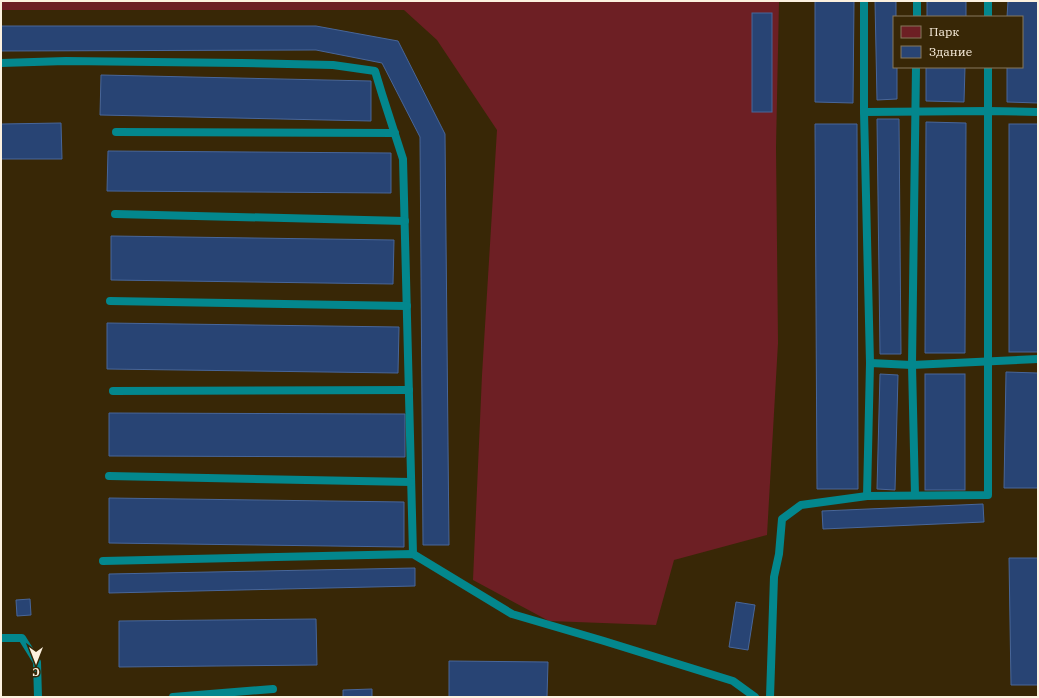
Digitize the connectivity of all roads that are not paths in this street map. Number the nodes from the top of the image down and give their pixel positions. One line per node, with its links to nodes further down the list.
1 (864, 1): 10 (lane)
2 (917, 1): 4 (lane)
3 (988, 1): 5 (lane)
4 (917, 16)
5 (988, 16)
6 (1, 63): 14 (lane)
7 (916, 68): 11 (lane)
8 (988, 68): 9 (lane)
9 (988, 111): 11 (lane); 12 (lane); 20 (lane)
10 (864, 112): 11 (lane); 21 (lane)
11 (915, 112): 22 (lane)
12 (1038, 112)
13 (116, 132): 14 (lane)
14 (395, 134): 16 (lane)
15 (115, 214): 16 (lane)
16 (405, 221): 18 (lane)
17 (110, 301): 18 (lane)
18 (407, 306): 23 (lane)
19 (1038, 359): 20 (lane)
20 (988, 361): 22 (lane); 27 (lane)
21 (870, 363): 22 (lane); 28 (lane)
22 (912, 365): 27 (lane)
23 (409, 390): 24 (lane); 26 (lane)
24 (113, 391)
25 (109, 476): 26 (lane)
26 (411, 482): 29 (lane)
27 (915, 495): 28 (lane)
28 (867, 496): 36 (lane)
29 (413, 554): 30 (lane); 35 (lane)
30 (102, 561)
31 (1, 638): 33 (lane)
32 (273, 689): 34 (lane)
33 (38, 697)
34 (173, 697)
35 (755, 697)
36 (770, 697)

